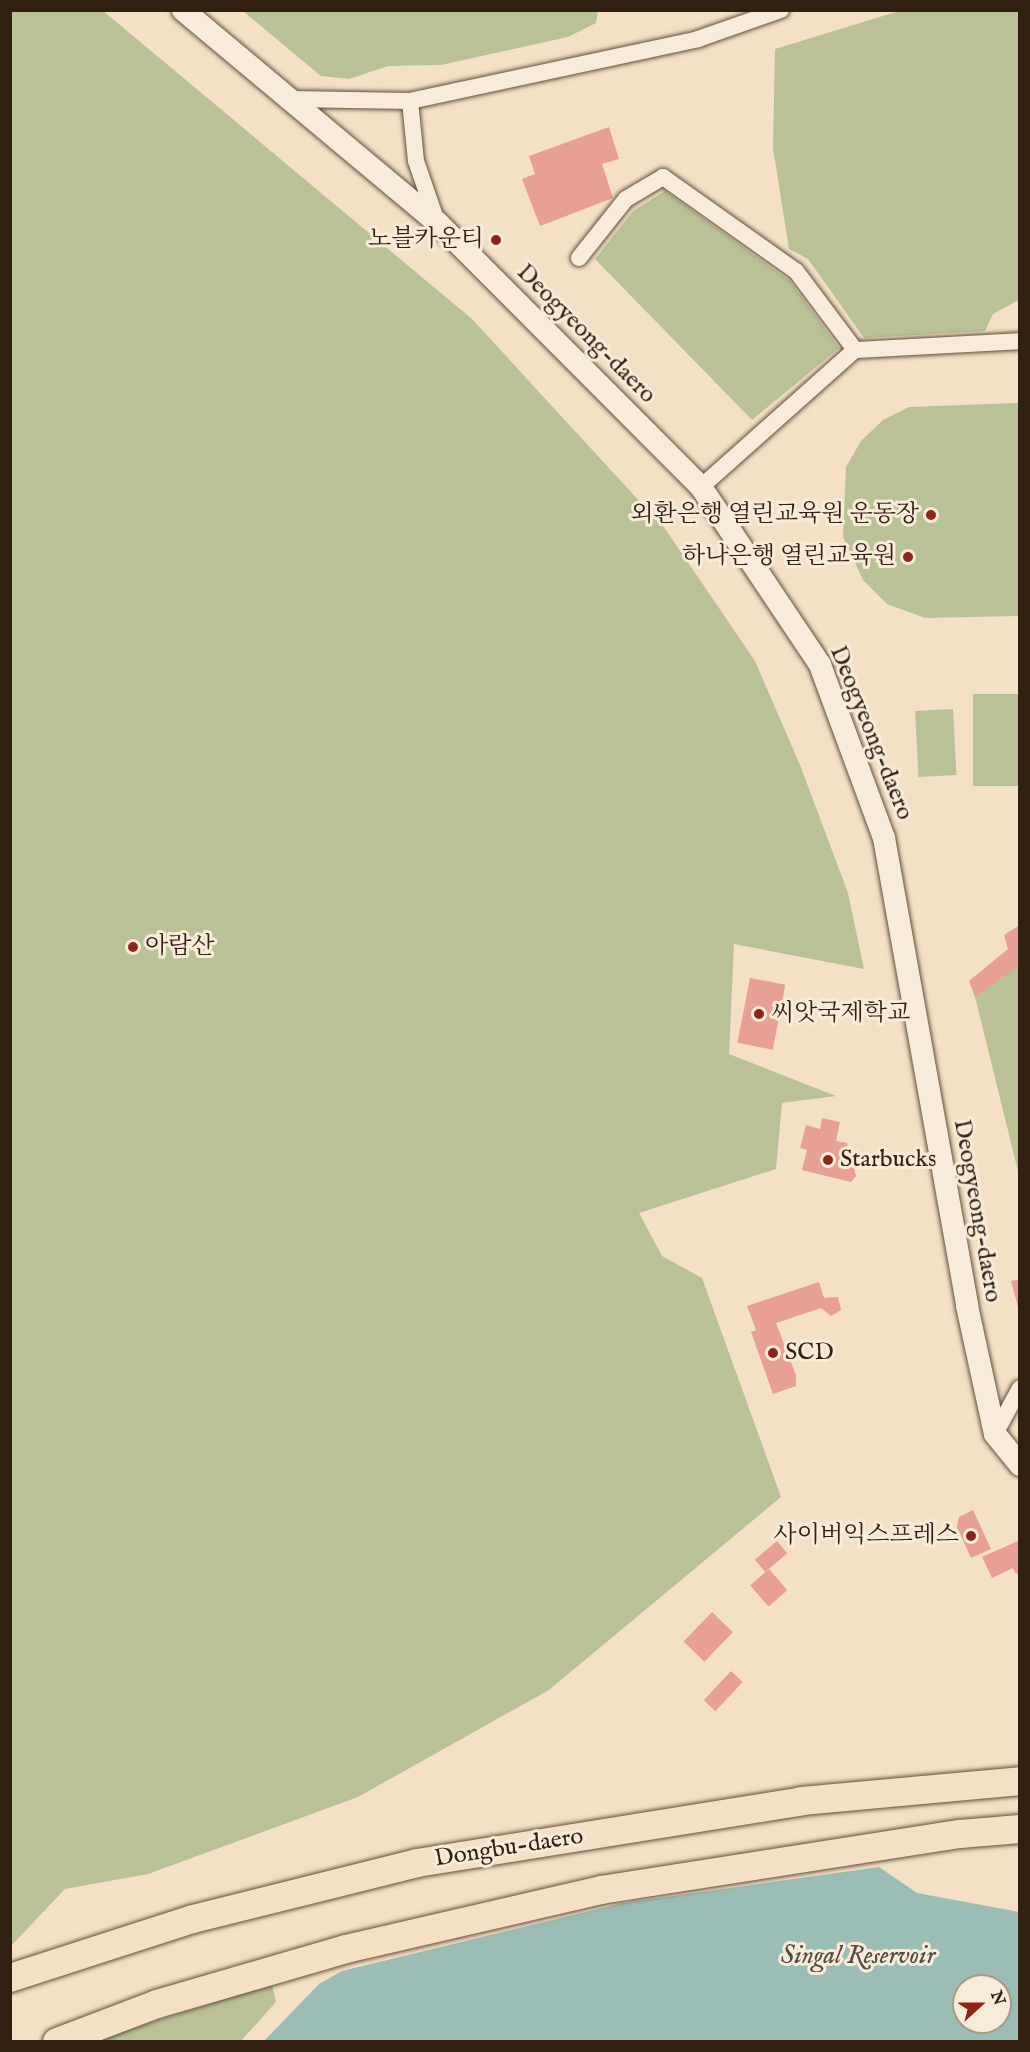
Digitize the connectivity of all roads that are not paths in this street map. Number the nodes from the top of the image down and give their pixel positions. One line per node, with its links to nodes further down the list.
1 (183, 10): 3 (main road, Deogyeong-daero)
2 (781, 10): 4 (street)
3 (291, 99): 4 (street); 5 (main road, Deogyeong-daero)
4 (410, 101): 5 (street)
5 (438, 223): 9 (main road, Deogyeong-daero)
6 (579, 258): 8 (street)
7 (1020, 341): 8 (street)
8 (855, 351): 9 (street)
9 (701, 487): 11 (main road, Deogyeong-daero)
10 (1020, 1388): 11 (street)
11 (995, 1434): 12 (main road, Deogyeong-daero)
12 (1020, 1465)
13 (1020, 1781): 15 (highway, Dongbu-daero)
14 (1020, 1829): 16 (highway)
15 (10, 1978)
16 (57, 2042)

